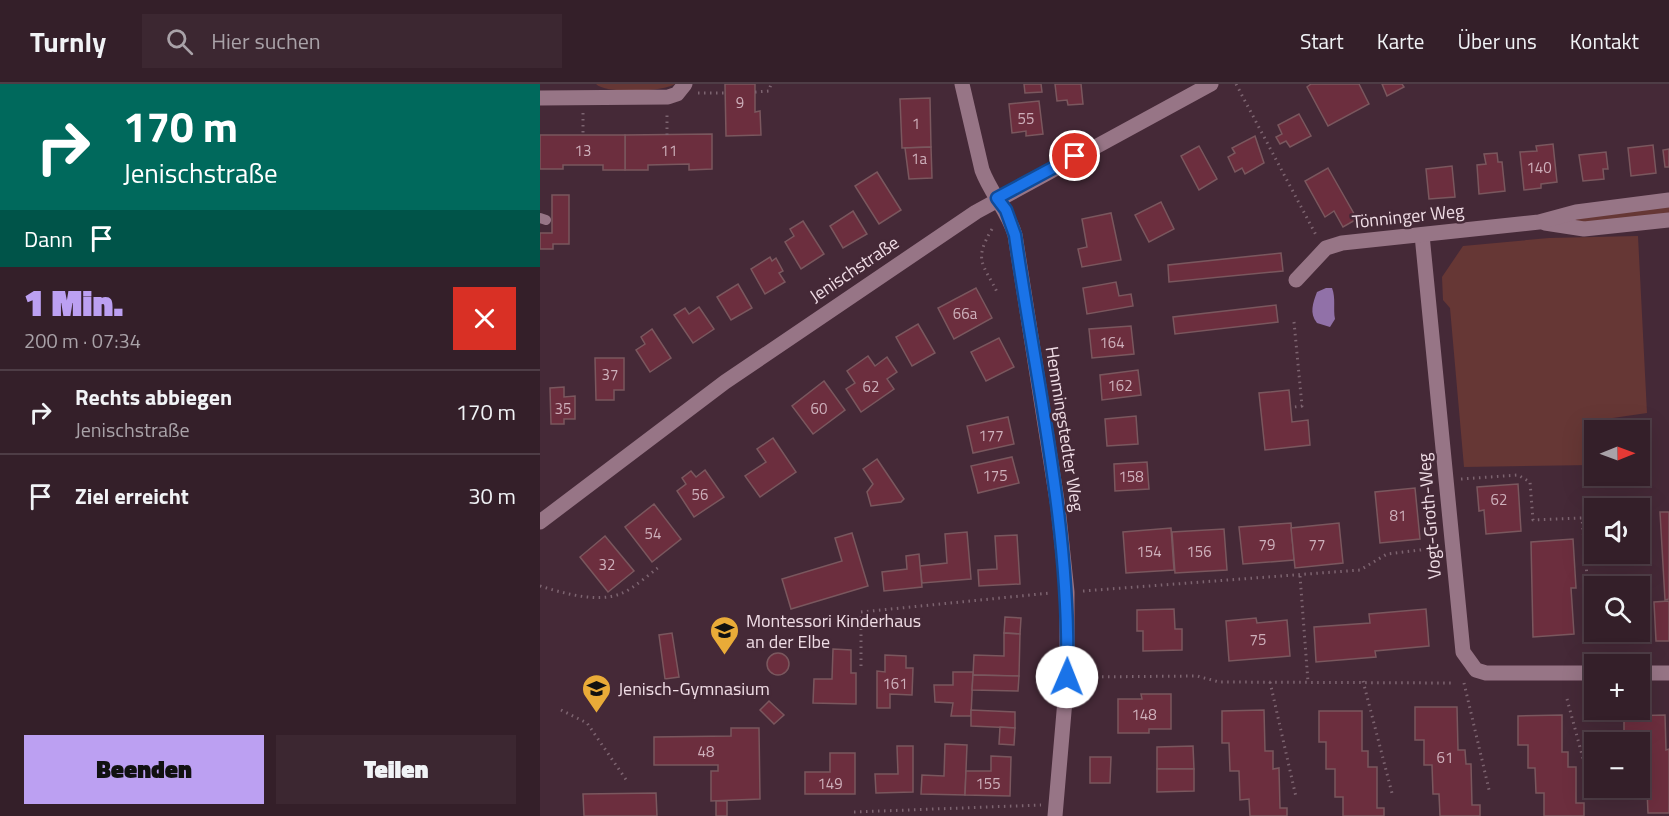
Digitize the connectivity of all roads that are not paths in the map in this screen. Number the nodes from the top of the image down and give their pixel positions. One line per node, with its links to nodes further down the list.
1 (685, 84): 4 (street)
2 (962, 84): 6 (street, Hemmingstedter Weg)
3 (1211, 84): 6 (street, Jenischstraße)
4 (584, 97): 5 (street)
5 (540, 98)
6 (997, 198): 12 (street, Jenischstraße); 16 (street, Hemmingstedter Weg)
7 (1669, 200): 9 (street, Tönninger Weg)
8 (1669, 220): 9 (street, Tönninger Weg)
9 (1539, 222): 10 (street, Tönninger Weg)
10 (1422, 235): 11 (street, Tönninger Weg); 13 (street, Vogt-Groth-Weg)
11 (1296, 280)
12 (540, 522)
13 (1584, 673)
14 (1650, 673): 15 (street)
15 (1669, 673)
16 (1055, 810)

